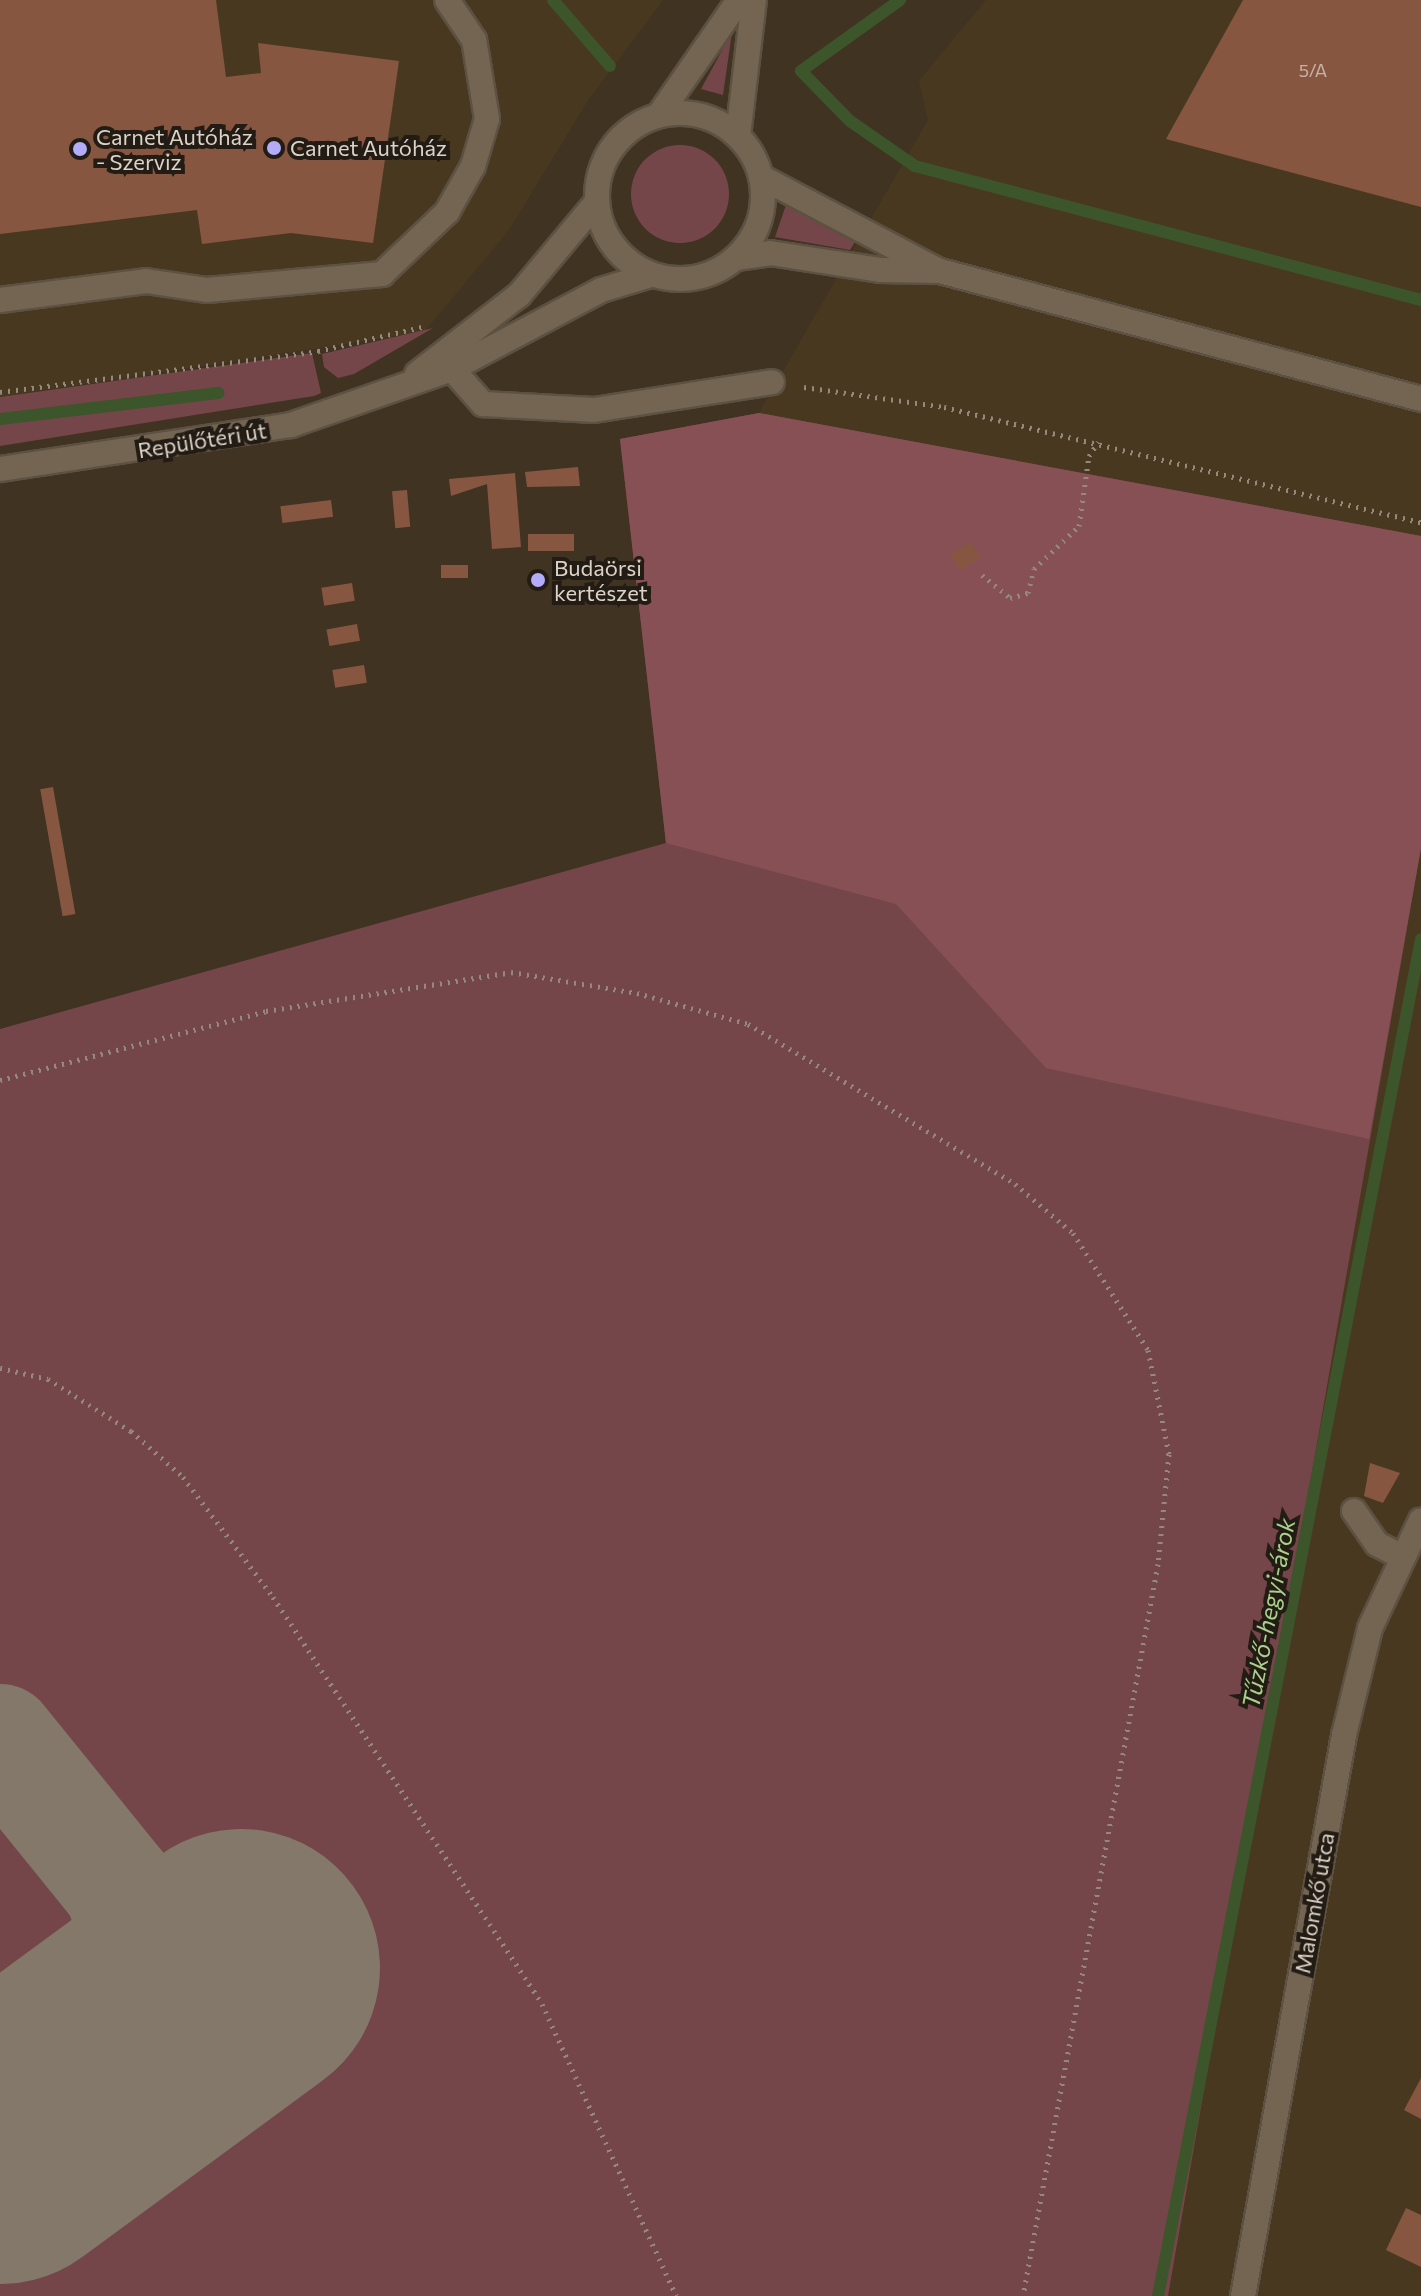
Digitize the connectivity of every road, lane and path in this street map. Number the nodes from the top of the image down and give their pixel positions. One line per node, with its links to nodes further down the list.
1 (447, 0): 11 (street)
2 (739, 0): 4 (street)
3 (754, 0): 5 (street)
4 (659, 115): 5 (street); 7 (street)
5 (738, 136): 6 (street)
6 (761, 177): 8 (street); 9 (street)
7 (596, 203): 10 (street); 15 (street, Repülőtéri út)
8 (736, 258): 9 (street); 10 (street)
9 (940, 271): 17 (street)
10 (651, 275): 13 (street, Repülőtéri út)
11 (0, 300)
12 (433, 325): 16 (path)
13 (452, 369): 14 (street); 15 (street, Repülőtéri út)
14 (772, 382): 18 (path)
15 (399, 388): 19 (street, Repülőtéri út)
16 (0, 392)
17 (1421, 399)
18 (1098, 442): 20 (path); 21 (path)
19 (0, 469)
20 (1421, 522)
21 (982, 575)
22 (0, 1080): 28 (path)
23 (0, 1368): 27 (path)
24 (1354, 1511): 26 (street)
25 (1421, 1520): 26 (street, Malomkő utca)
26 (1401, 1556): 29 (street, Malomkő utca)
27 (676, 2296)
28 (1023, 2296)
29 (1243, 2296)

